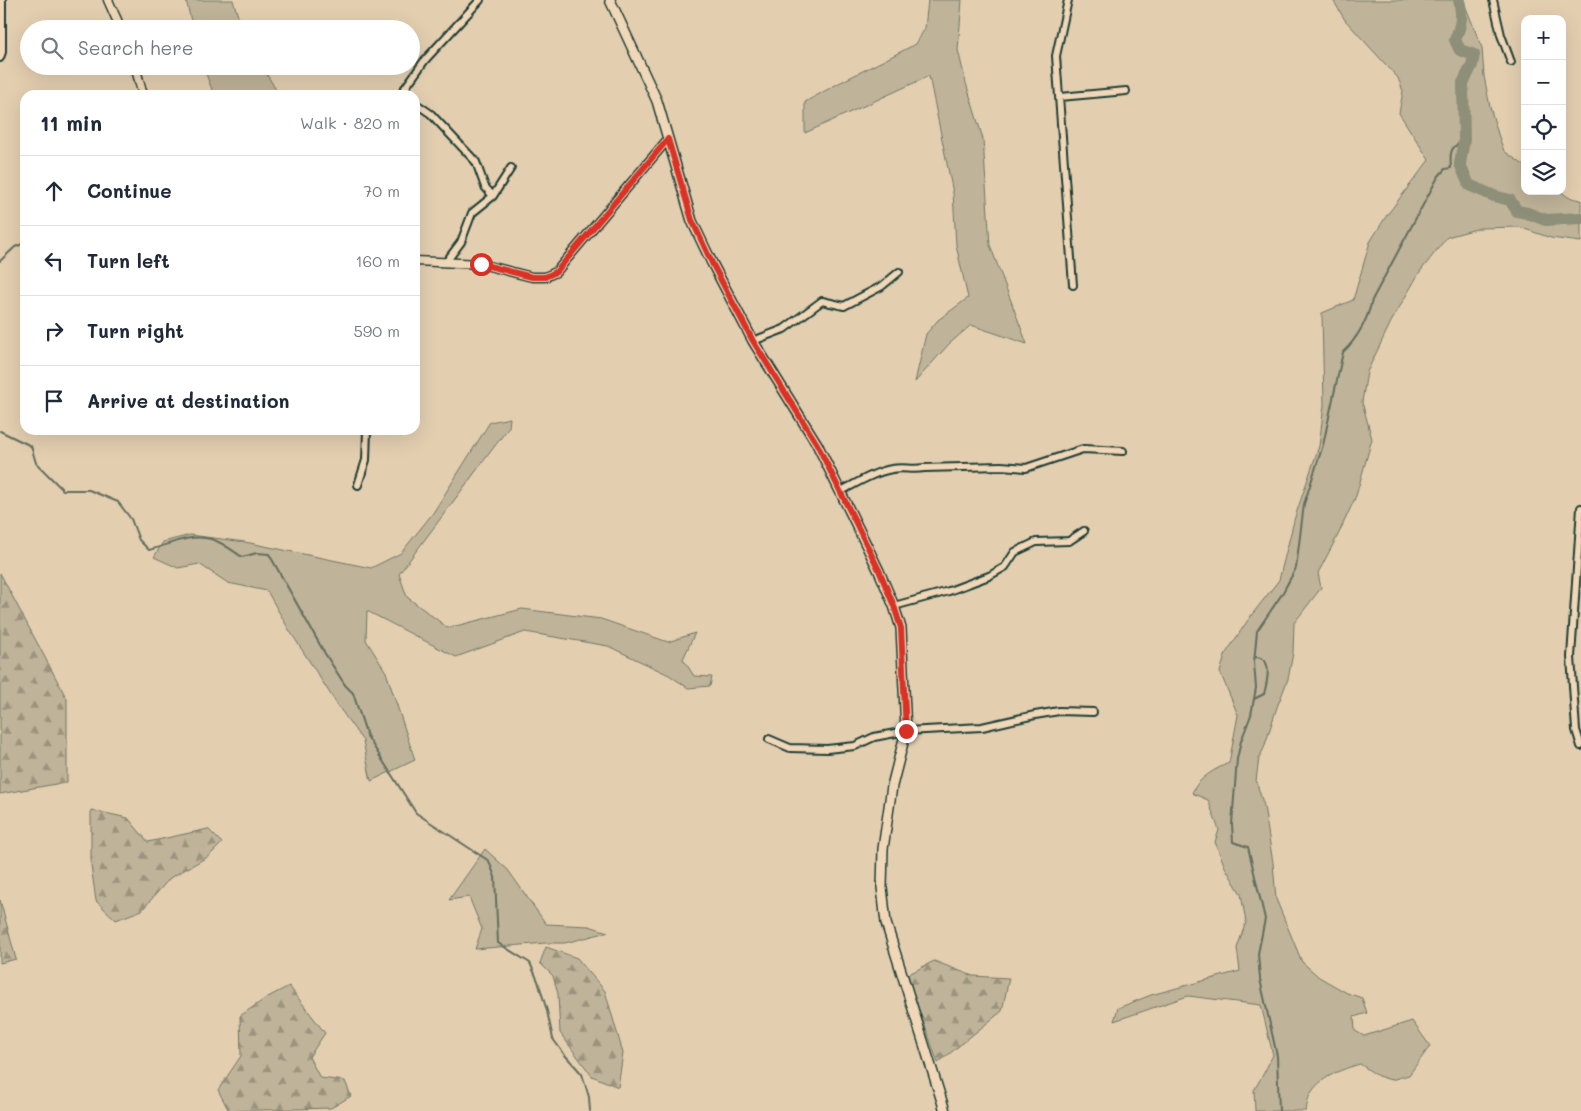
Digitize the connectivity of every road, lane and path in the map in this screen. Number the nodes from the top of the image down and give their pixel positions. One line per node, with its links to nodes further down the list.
1 (2, 0): 8 (street)
2 (108, 0): 7 (street)
3 (480, 0): 10 (street)
4 (610, 0): 18 (main road)
5 (1068, 0): 16 (street)
6 (1493, 0): 9 (street)
7 (117, 20)
8 (0, 58)
9 (1511, 62)
10 (420, 67)
11 (137, 75): 13 (street)
12 (415, 75): 14 (street)
13 (142, 90)
14 (405, 90)
15 (1126, 90): 16 (street)
16 (1060, 97): 24 (street)
17 (420, 106): 20 (street)
18 (668, 139): 22 (street); 25 (main road)
19 (511, 168): 20 (street)
20 (493, 196): 22 (street)
21 (420, 261): 22 (street)
22 (446, 262)
23 (899, 272): 25 (street)
24 (1073, 285)
25 (753, 341): 29 (main road)
26 (367, 435): 28 (street)
27 (1123, 451): 29 (street)
28 (358, 485)
29 (841, 491): 32 (main road)
30 (1581, 508): 36 (street)
31 (1084, 531): 32 (street)
32 (894, 606): 34 (main road)
33 (1093, 712): 34 (street)
34 (906, 731): 35 (street); 37 (main road)
35 (769, 739)
36 (1581, 746)
37 (945, 1111)

